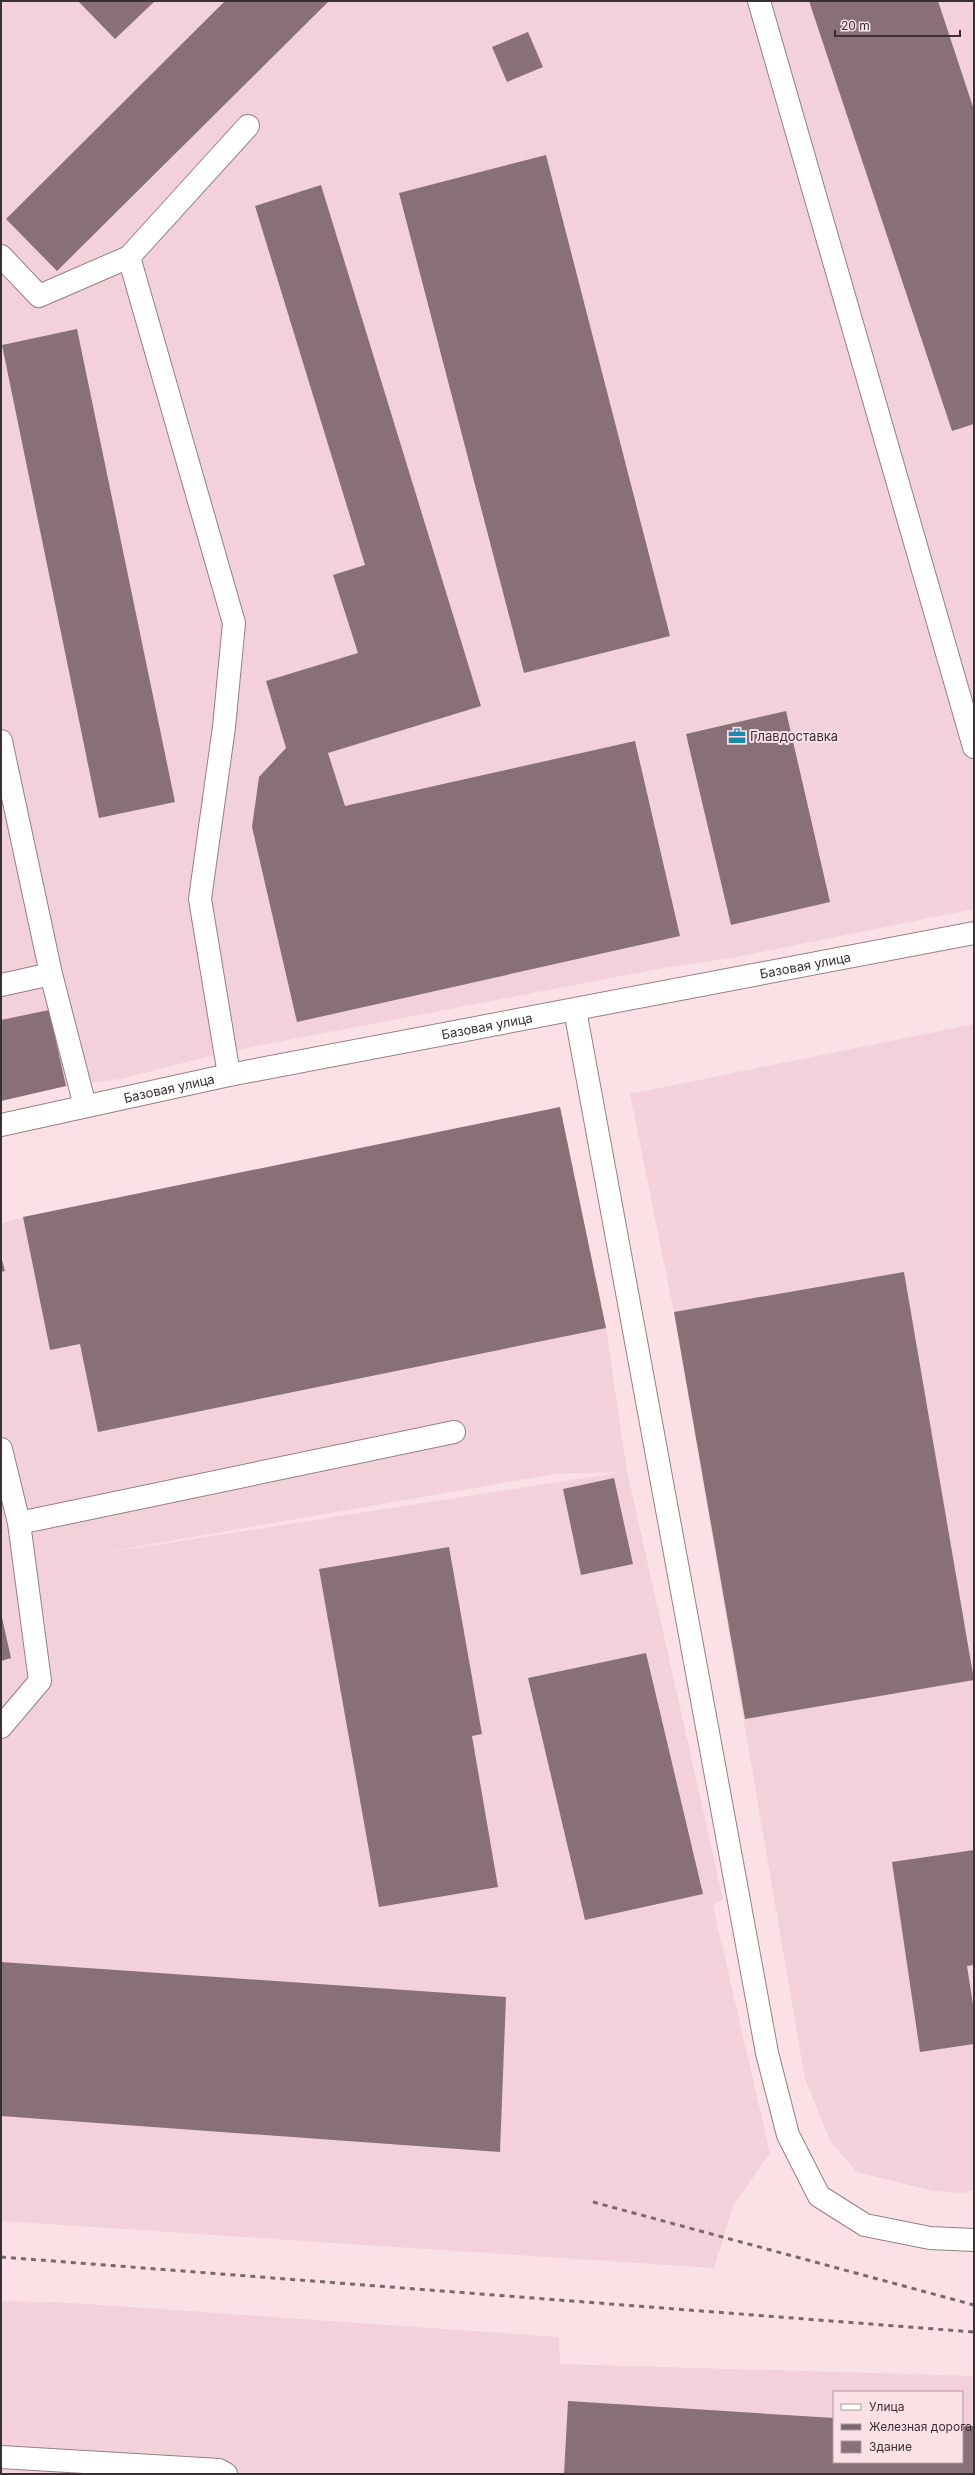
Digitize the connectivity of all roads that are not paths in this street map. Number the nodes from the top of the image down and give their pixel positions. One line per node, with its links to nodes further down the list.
1 (759, 1): 6 (street)
2 (248, 126): 4 (street)
3 (1, 256): 4 (street)
4 (128, 257): 11 (street)
5 (1, 741): 8 (street)
6 (974, 747)
7 (974, 934): 10 (street, Базовая улица)
8 (51, 974): 9 (street); 12 (street)
9 (1, 985)
10 (575, 1010): 11 (street, Базовая улица); 18 (street)
11 (229, 1075): 12 (street, Базовая улица)
12 (85, 1106): 13 (street, Базовая улица)
13 (1, 1125)
14 (454, 1432): 16 (street)
15 (1, 1449): 16 (street)
16 (19, 1523): 17 (street)
17 (1, 1727)
18 (974, 2240)
19 (1, 2457): 20 (street)
20 (226, 2474)

